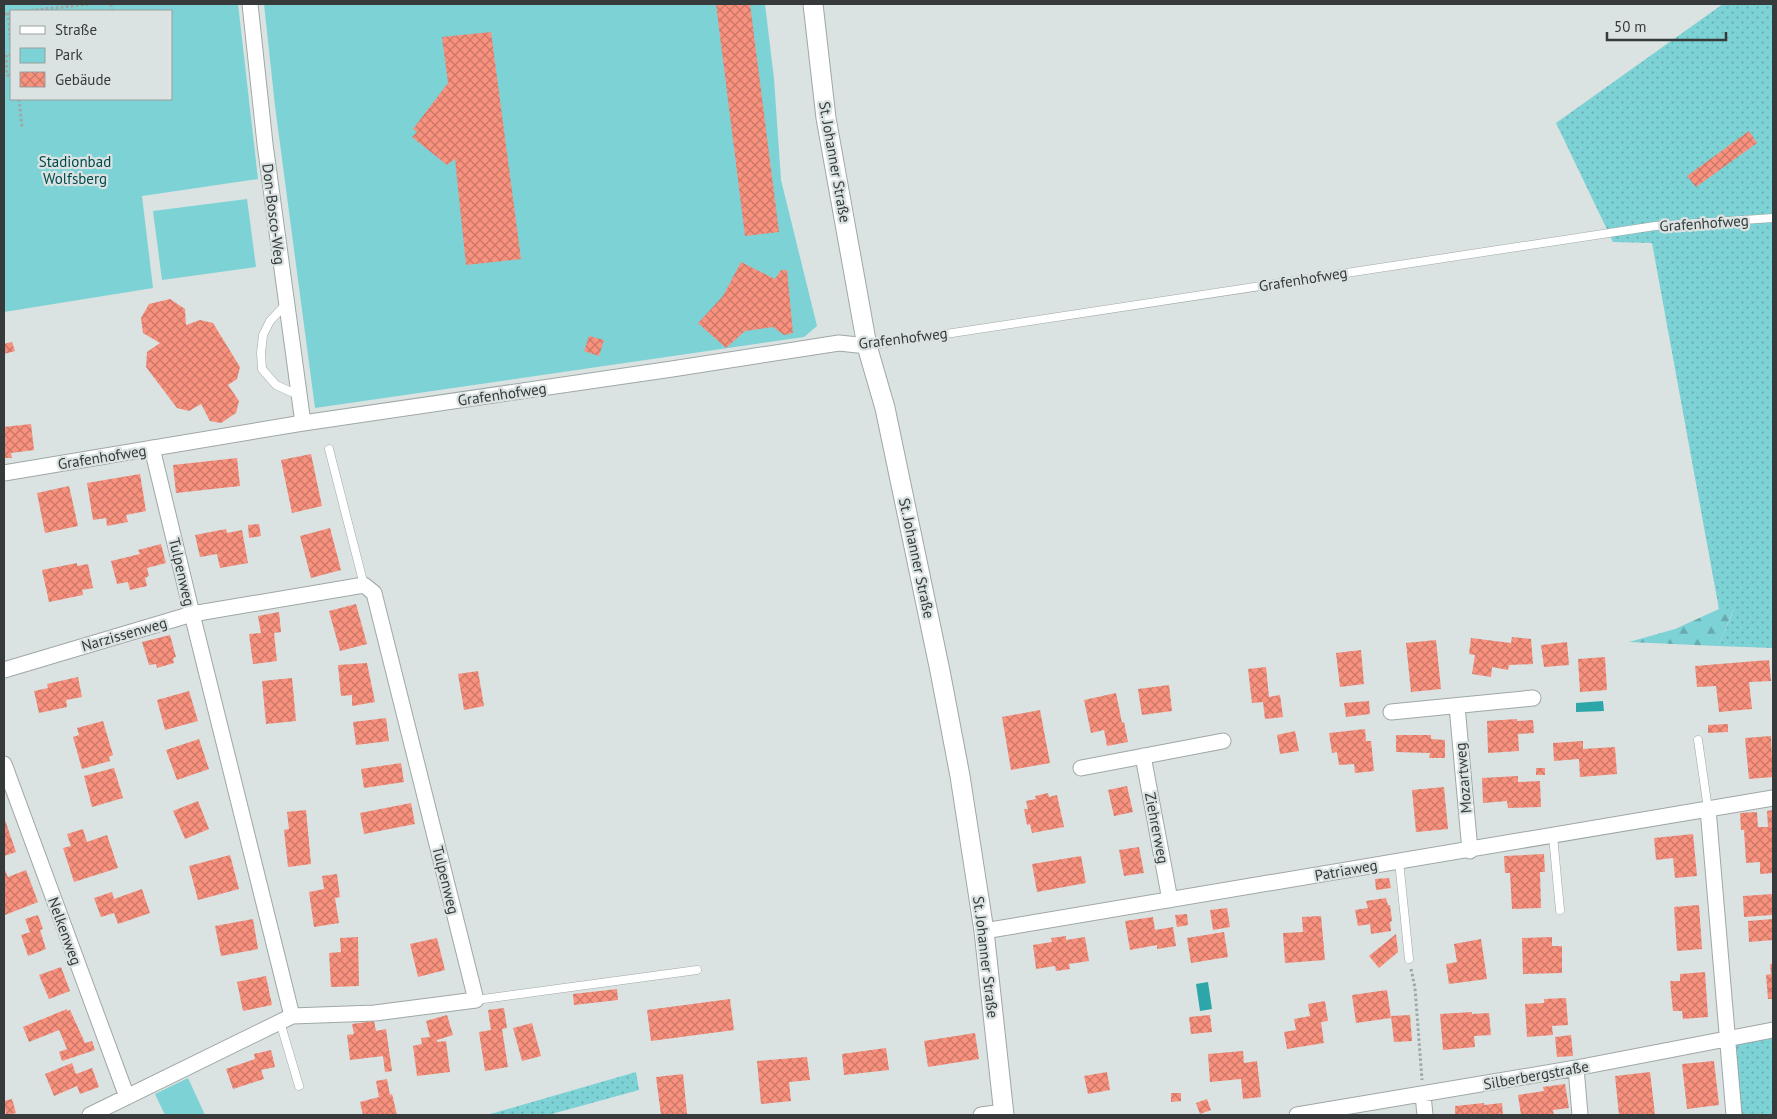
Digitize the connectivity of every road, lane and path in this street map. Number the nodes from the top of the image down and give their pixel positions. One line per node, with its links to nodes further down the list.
1 (91, 4): 4 (path)
2 (250, 4): 13 (street, Don-Bosco-Weg)
3 (813, 4): 14 (street, St. Johanner Straße)
4 (58, 6): 5 (path)
5 (32, 10)
6 (8, 13): 7 (path)
7 (10, 36)
8 (10, 55): 9 (path)
9 (10, 76)
10 (19, 100): 11 (path)
11 (22, 128)
12 (1773, 218): 14 (lane, Grafenhofweg)
13 (286, 304): 15 (street, Don-Bosco-Weg); 15 (lane)
14 (867, 346): 16 (street, Grafenhofweg); 38 (street, St. Johanner Straße)
15 (300, 396): 16 (street, Don-Bosco-Weg)
16 (303, 423): 17 (street, Grafenhofweg)
17 (152, 448): 19 (street, Grafenhofweg); 21 (street, Tulpenweg)
18 (329, 449): 20 (lane)
19 (4, 473)
20 (364, 585): 21 (street, Narzissenweg); 41 (street, Tulpenweg)
21 (192, 614): 22 (street, Narzissenweg); 42 (street, Tulpenweg)
22 (4, 670)
23 (1534, 698): 24 (street)
24 (1457, 706): 25 (street); 34 (street, Mozartweg)
25 (1391, 712)
26 (1698, 740): 32 (lane)
27 (1223, 741): 28 (street)
28 (1143, 756): 30 (street); 36 (street, Ziehrerweg)
29 (4, 764): 48 (street, Nelkenweg)
30 (1081, 768)
31 (1773, 798): 32 (street, Patriaweg)
32 (1708, 810): 33 (street, Patriaweg); 44 (street)
33 (1553, 836): 34 (street, Patriaweg); 37 (lane)
34 (1470, 851): 35 (street, Patriaweg)
35 (1399, 861): 36 (street, Patriaweg); 39 (lane)
36 (1170, 900): 38 (street, Patriaweg)
37 (1560, 910)
38 (984, 931): 49 (street, St. Johanner Straße)
39 (1409, 959): 47 (path)
40 (697, 970): 41 (lane)
41 (476, 1000): 42 (street)
42 (286, 1019): 46 (lane); 48 (street)
43 (1773, 1030): 44 (street, Silberbergstraße)
44 (1726, 1040): 45 (street, Silberbergstraße); 55 (street)
45 (1576, 1068): 47 (street, Silberbergstraße); 54 (street)
46 (299, 1086)
47 (1423, 1095): 52 (street, Silberbergstraße); 53 (street)
48 (127, 1097): 50 (street)
49 (1004, 1114): 51 (street)
50 (90, 1115)
51 (981, 1115)
52 (1297, 1115)
53 (1424, 1115)
54 (1580, 1115)
55 (1734, 1115)

